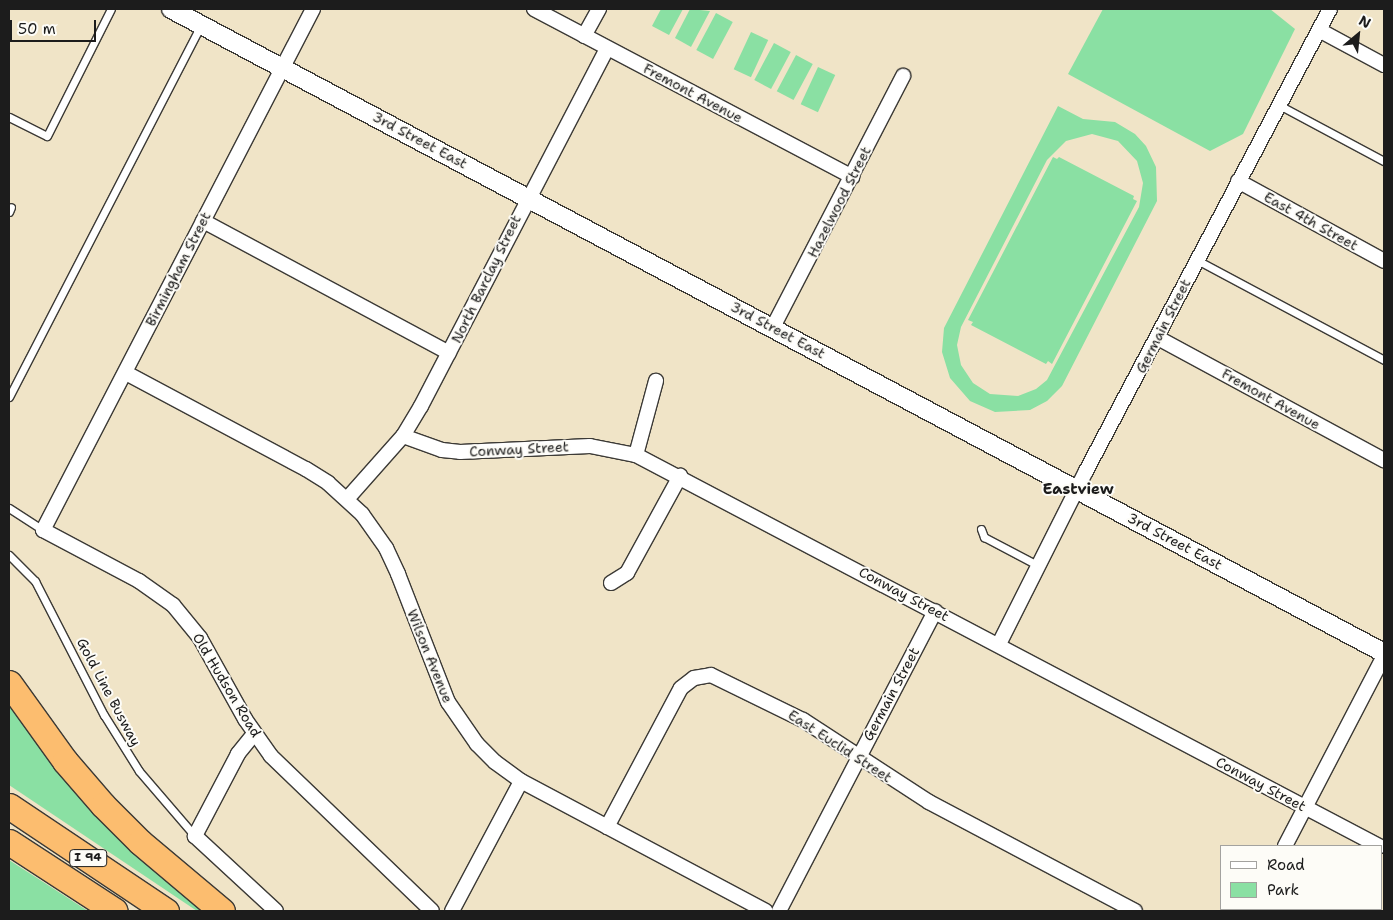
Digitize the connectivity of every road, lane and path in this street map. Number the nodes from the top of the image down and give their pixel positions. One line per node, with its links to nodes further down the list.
1 (111, 9): 15 (lane)
2 (171, 9): 7 (street, 3rd Street East)
3 (313, 9): 12 (street, Birmingham Street)
4 (534, 9): 9 (street, Fremont Avenue)
5 (599, 9): 9 (street)
6 (1330, 9): 8 (street, Germain Street)
7 (201, 25): 12 (street, 3rd Street East); 29 (lane)
8 (1319, 30): 11 (street); 14 (street, Germain Street)
9 (584, 36): 10 (street, Fremont Avenue)
10 (607, 48): 17 (street, Fremont Avenue); 19 (street, North Barclay Street)
11 (1384, 65)
12 (282, 68): 19 (street, 3rd Street East); 20 (street, Birmingham Street)
13 (903, 76): 17 (street, Hazelwood Street)
14 (1278, 104): 16 (lane); 18 (street, Germain Street)
15 (9, 117)
16 (1384, 161)
17 (852, 177): 23 (street, Hazelwood Street)
18 (1238, 181): 21 (street, Germain Street); 22 (street, East 4th Street)
19 (527, 196): 23 (street, 3rd Street East); 25 (street, North Barclay Street)
20 (203, 221): 25 (street); 27 (street, Birmingham Street)
21 (1197, 259): 24 (street, Germain Street); 26 (lane)
22 (1384, 261)
23 (773, 327): 34 (street, 3rd Street East)
24 (1158, 338): 32 (street, Fremont Avenue); 34 (street, Germain Street)
25 (450, 353): 30 (street, North Barclay Street)
26 (1384, 360)
27 (126, 373): 35 (street, Wilson Avenue); 38 (street, Birmingham Street)
28 (656, 381): 31 (street)
29 (9, 398)
30 (404, 436): 31 (street, Conway Street); 35 (street, North Barclay Street)
31 (636, 454): 33 (street, Conway Street)
32 (1384, 460)
33 (680, 476): 41 (street); 42 (street, Conway Street)
34 (1078, 490): 40 (street, Germain Street); 44 (street, 3rd Street East)
35 (347, 499): 48 (street, Wilson Avenue)
36 (9, 508): 38 (lane)
37 (981, 529): 40 (lane)
38 (43, 530): 46 (street, Old Hudson Road)
39 (9, 555): 52 (lane, Gold Line Busway)
40 (1039, 566): 43 (street, Germain Street)
41 (611, 583)
42 (935, 611): 43 (street, Conway Street); 47 (street, Germain Street)
43 (999, 644): 50 (street, Conway Street)
44 (1384, 654): 50 (street)
45 (9, 683): 58 (highway)
46 (254, 734): 52 (street); 60 (street, Old Hudson Road)
47 (858, 756): 51 (street, East Euclid Street); 63 (street, Germain Street); 64 (street, East Euclid Street)
48 (521, 781): 51 (street, Wilson Avenue); 61 (street)
49 (9, 806): 57 (highway, I 94)
50 (1306, 808): 54 (street); 55 (street, Conway Street)
51 (607, 826): 62 (street, Wilson Avenue)
52 (195, 836): 59 (street)
53 (9, 842): 56 (highway, I 94)
54 (1286, 845)
55 (1376, 845)
56 (115, 911)
57 (166, 911)
58 (222, 911)
59 (276, 911)
60 (432, 911)
61 (452, 911)
62 (766, 911)
63 (779, 911)
64 (1135, 911)

